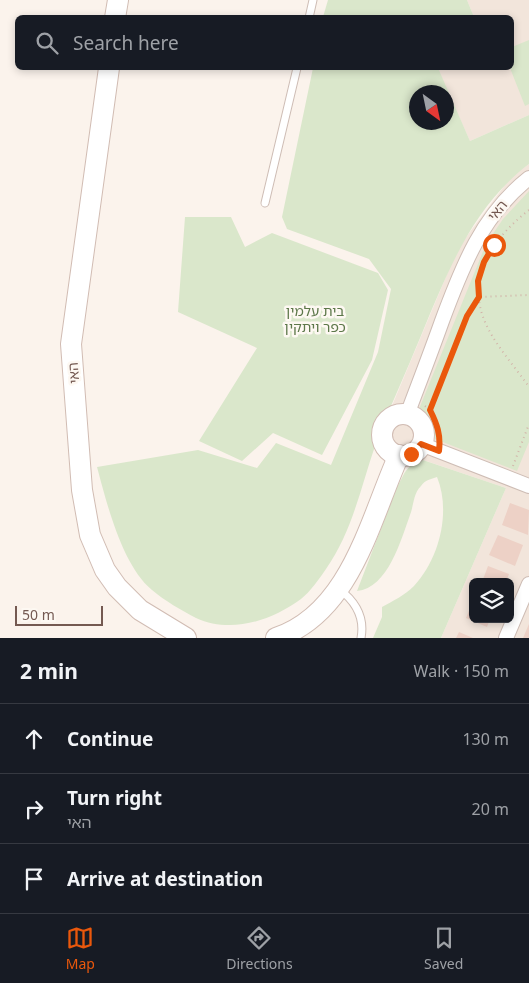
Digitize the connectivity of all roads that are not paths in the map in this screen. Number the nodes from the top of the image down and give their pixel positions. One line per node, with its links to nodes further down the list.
1 (118, 0): 3 (street)
2 (313, 0): 4 (lane)
3 (116, 15)
4 (310, 15)
5 (108, 70): 15 (street, האי)
6 (297, 70): 8 (lane)
7 (529, 178): 9 (street, האי)
8 (265, 203)
9 (410, 406): 10 (street); 11 (street)
10 (430, 448): 11 (street); 12 (street)
11 (399, 455): 14 (street)
12 (529, 486)
13 (529, 584): 18 (street)
14 (339, 589): 16 (street); 17 (lane)
15 (186, 638)
16 (276, 638)
17 (361, 638)
18 (506, 638)

